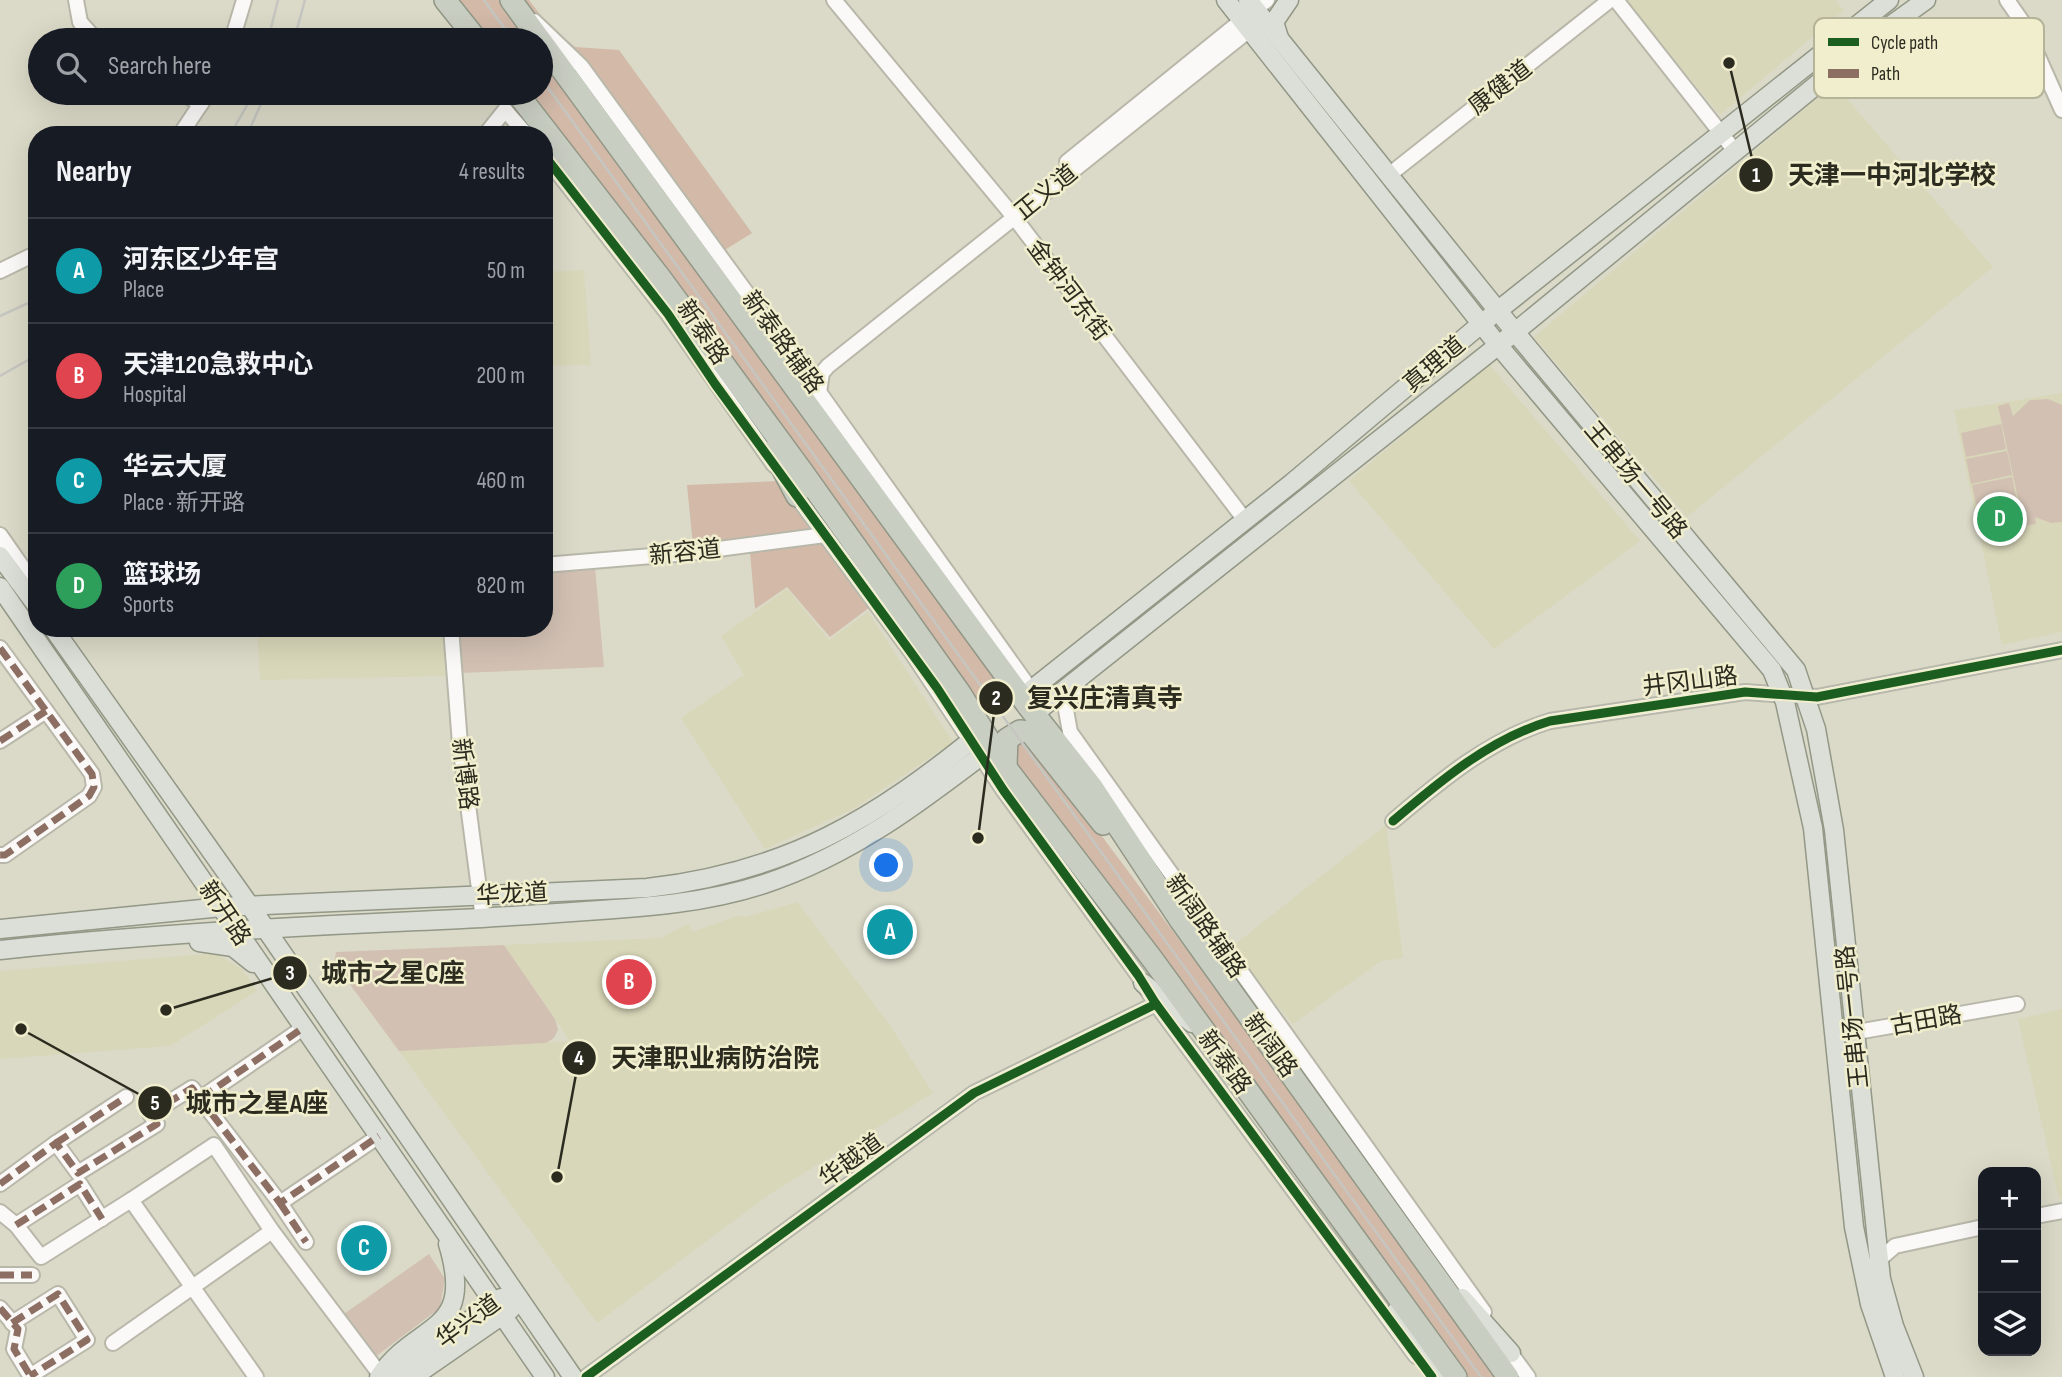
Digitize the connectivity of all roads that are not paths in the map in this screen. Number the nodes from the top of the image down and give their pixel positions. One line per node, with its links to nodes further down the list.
1 (76, 0): 18 (street)
2 (244, 0): 19 (street)
3 (445, 0): 20 (highway)
4 (834, 0): 44 (street, 金钟河东街)
5 (1226, 0): 14 (main road, 王串场一号路)
6 (1273, 0): 14 (street)
7 (1287, 0): 14 (street, 正义道); 24 (main road)
8 (1610, 0): 43 (street, 康健道)
9 (1616, 0): 39 (street)
10 (1889, 0): 15 (main road, 真理道)
11 (1926, 0): 16 (main road, 真理道)
12 (2007, 0): 17 (street)
13 (514, 4): 21 (highway, 新阔路); 22 (street, 新泰路辅路)
14 (1254, 13): 27 (street); 43 (main road, 王串场一号路); 44 (street, 正义道); 51 (main road, 王串场一号路)
15 (1866, 18)
16 (1903, 18)
17 (2019, 18)
18 (85, 28)
19 (236, 28)
20 (467, 28)
21 (531, 28)
22 (542, 28)
23 (553, 38): 54 (street, 新泰路辅路)
24 (1286, 54)
25 (553, 59): 78 (highway, 新阔路)
26 (1814, 59): 39 (main road, 真理道)
27 (1272, 67)
28 (2044, 71): 34 (street)
29 (1814, 88): 41 (main road, 真理道)
30 (200, 105): 35 (street)
31 (508, 105): 36 (street)
32 (513, 105): 37 (street)
33 (515, 105): 38 (highway)
34 (2062, 110)
35 (186, 126)
36 (492, 126)
37 (523, 126)
38 (534, 126)
39 (1721, 132): 41 (street); 49 (main road, 真理道)
40 (553, 147): 50 (highway)
41 (1735, 150): 52 (main road, 真理道)
42 (553, 167): 56 (street, 新泰路)
43 (1389, 175): 49 (main road, 王串场一号路)
44 (1011, 214): 54 (street, 正义道); 55 (street, 正义道); 57 (street, 金钟河东街)
45 (28, 257): 46 (street)
46 (0, 271)
47 (1475, 287): 49 (main road, 王串场一号路)
48 (1456, 302): 51 (main road, 王串场一号路)
49 (1498, 311): 51 (main road, 真理道); 52 (main road, 王串场一号路)
50 (693, 323): 56 (highway); 81 (highway, 新泰路)
51 (1481, 324): 53 (main road, 王串场一号路); 57 (main road, 真理道)
52 (1515, 332): 53 (main road, 真理道); 76 (main road, 王串场一号路)
53 (1498, 345): 73 (main road, 真理道); 75 (main road, 王串场一号路)
54 (796, 360): 55 (street, 新泰路辅路)
55 (820, 392): 74 (street, 新泰路辅路)
56 (797, 496): 59 (street, 新泰路)
57 (1245, 520): 74 (main road, 真理道)
58 (0, 535): 62 (street)
59 (825, 535): 61 (street, 新容道); 81 (street, 新泰路)
60 (0, 556): 64 (main road)
61 (553, 564)
62 (28, 575)
63 (0, 587): 65 (main road, 新开路)
64 (28, 595)
65 (6, 602): 66 (main road, 新开路)
66 (28, 633)
67 (31, 637): 89 (main road, 新开路)
68 (58, 637): 87 (main road, 新开路)
69 (452, 637): 86 (street, 新博路)
70 (0, 648): 72 (street)
71 (2062, 653): 76 (street, 井冈山路)
72 (6, 669): 77 (street)
73 (1084, 673): 78 (main road, 真理道); 85 (street, 新阔路辅路)
74 (1031, 690)
75 (1782, 693): 76 (street, 井冈山路); 79 (main road, 王串场一号路); 83 (street, 井冈山路); 102 (main road, 王串场一号路)
76 (1808, 700): 101 (main road, 王串场一号路)
77 (46, 711): 80 (street); 84 (street)
78 (1035, 713): 85 (highway, 新阔路)
79 (1794, 738)
80 (0, 741)
81 (981, 744): 82 (highway, 新泰路); 86 (main road, 华龙道); 88 (main road); 95 (street, 新泰路)
82 (1007, 769): 85 (highway); 100 (highway, 新泰路)
83 (1393, 823)
84 (0, 855)
85 (1149, 860): 133 (highway, 新阔路); 133 (street, 新阔路辅路)
86 (481, 896): 87 (main road, 华龙道); 88 (street, 新博路)
87 (250, 906): 89 (main road, 华龙道); 90 (main road, 新开路)
88 (483, 919): 90 (main road)
89 (234, 922): 90 (main road); 91 (main road, 华龙道); 92 (main road); 94 (main road); 96 (main road, 新开路)
90 (265, 927): 94 (main road, 新开路)
91 (0, 929)
92 (50, 946): 93 (main road); 96 (main road)
93 (0, 950)
94 (297, 975): 119 (main road, 新开路)
95 (1143, 983): 97 (street, 新泰路); 100 (main road)
96 (272, 984): 99 (main road, 新开路)
97 (1156, 1004): 140 (street, 华越道); 141 (street, 新泰路)
98 (2017, 1004): 101 (street, 古田路)
99 (303, 1028): 104 (street); 105 (main road, 新开路)
100 (1202, 1031): 121 (highway, 新泰路)
101 (1854, 1033): 102 (street, 古田路); 120 (main road, 王串场一号路)
102 (1834, 1036): 122 (main road, 王串场一号路)
103 (126, 1097): 106 (street)
104 (201, 1098): 106 (street); 109 (street)
105 (379, 1136): 109 (street); 115 (main road, 新开路)
106 (56, 1143): 107 (street)
107 (0, 1184)
108 (131, 1200): 113 (street); 117 (street); 125 (street)
109 (280, 1203): 118 (street)
110 (2062, 1211): 112 (street)
111 (0, 1212): 114 (street)
112 (2041, 1215)
113 (102, 1219): 114 (street); 114 (street)
114 (16, 1225)
115 (442, 1228): 128 (main road, 新开路); 135 (main road)
116 (1978, 1228): 120 (street)
117 (272, 1231): 125 (street); 135 (street)
118 (306, 1242)
119 (486, 1252): 126 (main road, 新开路); 128 (main road)
120 (1878, 1259): 122 (street); 146 (main road, 王串场一号路)
121 (1376, 1270): 142 (main road); 143 (highway, 新泰路)
122 (1862, 1273): 145 (main road, 王串场一号路)
123 (0, 1275): 124 (street)
124 (32, 1275)
125 (192, 1288): 132 (street); 136 (street)
126 (517, 1296): 128 (main road, 华兴道); 130 (main road, 新开路)
127 (0, 1308): 129 (street)
128 (493, 1312): 130 (main road); 131 (main road, 华兴道); 138 (main road, 新开路)
129 (12, 1323): 134 (street); 134 (street)
130 (545, 1336): 139 (main road, 新开路)
131 (455, 1339): 135 (main road, 华兴道); 137 (main road, 华兴道)
132 (113, 1343)
133 (1506, 1365): 144 (street, 新阔路辅路)
134 (31, 1376)
135 (383, 1376)
136 (256, 1377)
137 (413, 1377)
138 (545, 1377)
139 (573, 1377)
140 (586, 1377)
141 (1432, 1377)
142 (1438, 1377)
143 (1456, 1377)
144 (1528, 1377)
145 (1895, 1377)
146 (1914, 1377)

